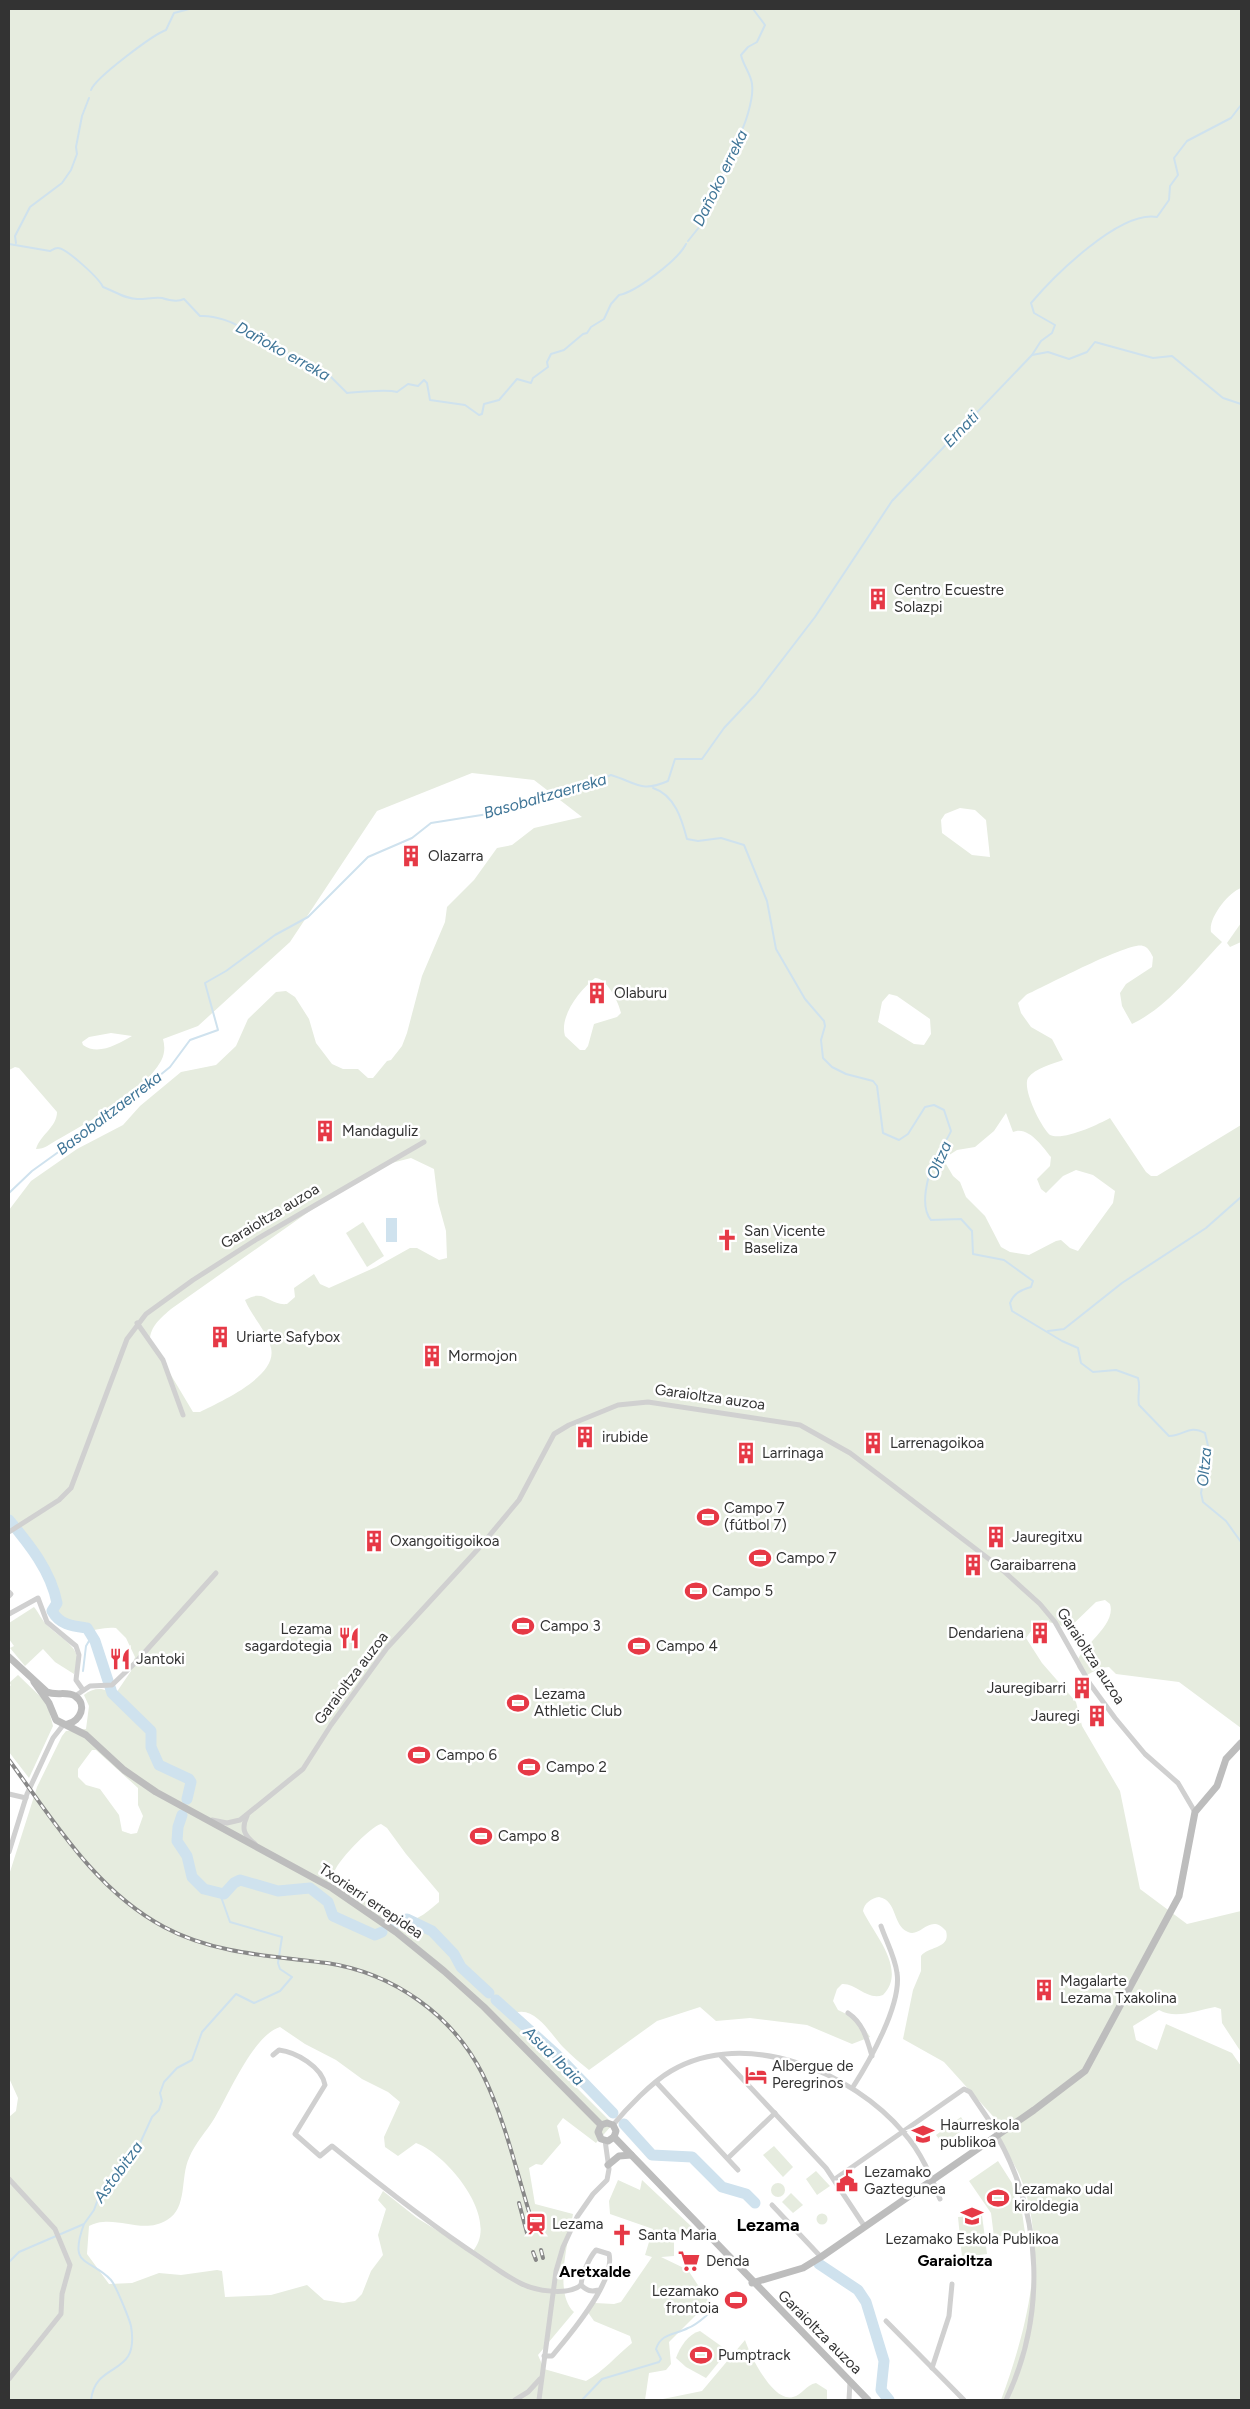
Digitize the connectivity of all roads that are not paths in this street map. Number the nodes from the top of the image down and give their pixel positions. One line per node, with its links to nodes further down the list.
1 (424, 1142): 2 (street, Garaioltza auzoa)
2 (137, 1323): 3 (street); 4 (street, Garaioltza auzoa)
3 (183, 1415)
4 (10, 1531)
5 (216, 1573): 9 (street)
6 (9, 1614): 9 (street)
7 (9, 1657): 8 (street)
8 (34, 1682): 10 (street); 12 (street)
9 (83, 1690): 11 (street)
10 (63, 1694): 11 (street); 12 (street)
11 (75, 1696): 13 (street, Txorierri errepidea)
12 (52, 1708): 14 (street)
13 (80, 1717): 15 (street); 17 (street, Txorierri errepidea)
14 (56, 1720): 15 (street, Txorierri errepidea); 16 (street)
15 (66, 1724): 16 (street); 17 (street, Txorierri errepidea)
16 (53, 1738): 20 (street)
17 (93, 1742): 22 (street, Txorierri errepidea)
18 (1241, 1743): 21 (street, Garaioltza auzoa)
19 (9, 1794): 20 (street)
20 (26, 1798): 26 (street)
21 (1194, 1812): 23 (street, Garaioltza auzoa); 40 (street, Garaioltza auzoa)
22 (200, 1817): 23 (street); 24 (street, Txorierri errepidea)
23 (240, 1823): 24 (street); 25 (street)
24 (233, 1834): 25 (street, Txorierri errepidea)
25 (261, 1849): 37 (street, Txorierri errepidea)
26 (9, 1852)
27 (881, 1926): 32 (street)
28 (848, 2013): 32 (street)
29 (273, 2055): 57 (street)
30 (735, 2055): 31 (street); 33 (street); 35 (street)
31 (721, 2056): 33 (street); 34 (street)
32 (872, 2056): 35 (street)
33 (731, 2066): 36 (street)
34 (657, 2083): 38 (street); 44 (street)
35 (853, 2087): 39 (street)
36 (775, 2113): 44 (street); 48 (street)
37 (601, 2125): 38 (street); 42 (street)
38 (612, 2125): 41 (street)
39 (903, 2132): 40 (street); 48 (street); 49 (street)
40 (998, 2135): 49 (street, Garaioltza auzoa); 70 (street)
41 (614, 2137): 42 (street); 43 (street, Garaioltza auzoa)
42 (604, 2140): 45 (street)
43 (630, 2155): 45 (street); 54 (street, Garaioltza auzoa)
44 (728, 2158): 46 (street)
45 (608, 2165): 57 (street)
46 (738, 2170)
47 (9, 2179): 63 (street)
48 (835, 2179): 52 (street)
49 (933, 2181): 50 (street); 52 (street, Garaioltza auzoa)
50 (940, 2199)
51 (772, 2205): 53 (street)
52 (865, 2227): 53 (street, Garaioltza auzoa)
53 (821, 2257): 54 (street, Garaioltza auzoa)
54 (752, 2283): 64 (street, Garaioltza auzoa)
55 (952, 2284): 61 (street)
56 (582, 2285): 57 (street); 58 (street); 58 (street)
57 (553, 2290): 60 (street)
58 (599, 2290): 60 (street)
59 (886, 2321): 61 (street)
60 (544, 2356): 62 (street)
61 (932, 2368): 69 (street)
62 (541, 2378): 65 (street); 66 (street)
63 (9, 2379)
64 (850, 2382): 67 (street); 68 (street, Garaioltza auzoa)
65 (515, 2400)
66 (539, 2400)
67 (849, 2400)
68 (868, 2400)
69 (964, 2400)
70 (1006, 2400)

